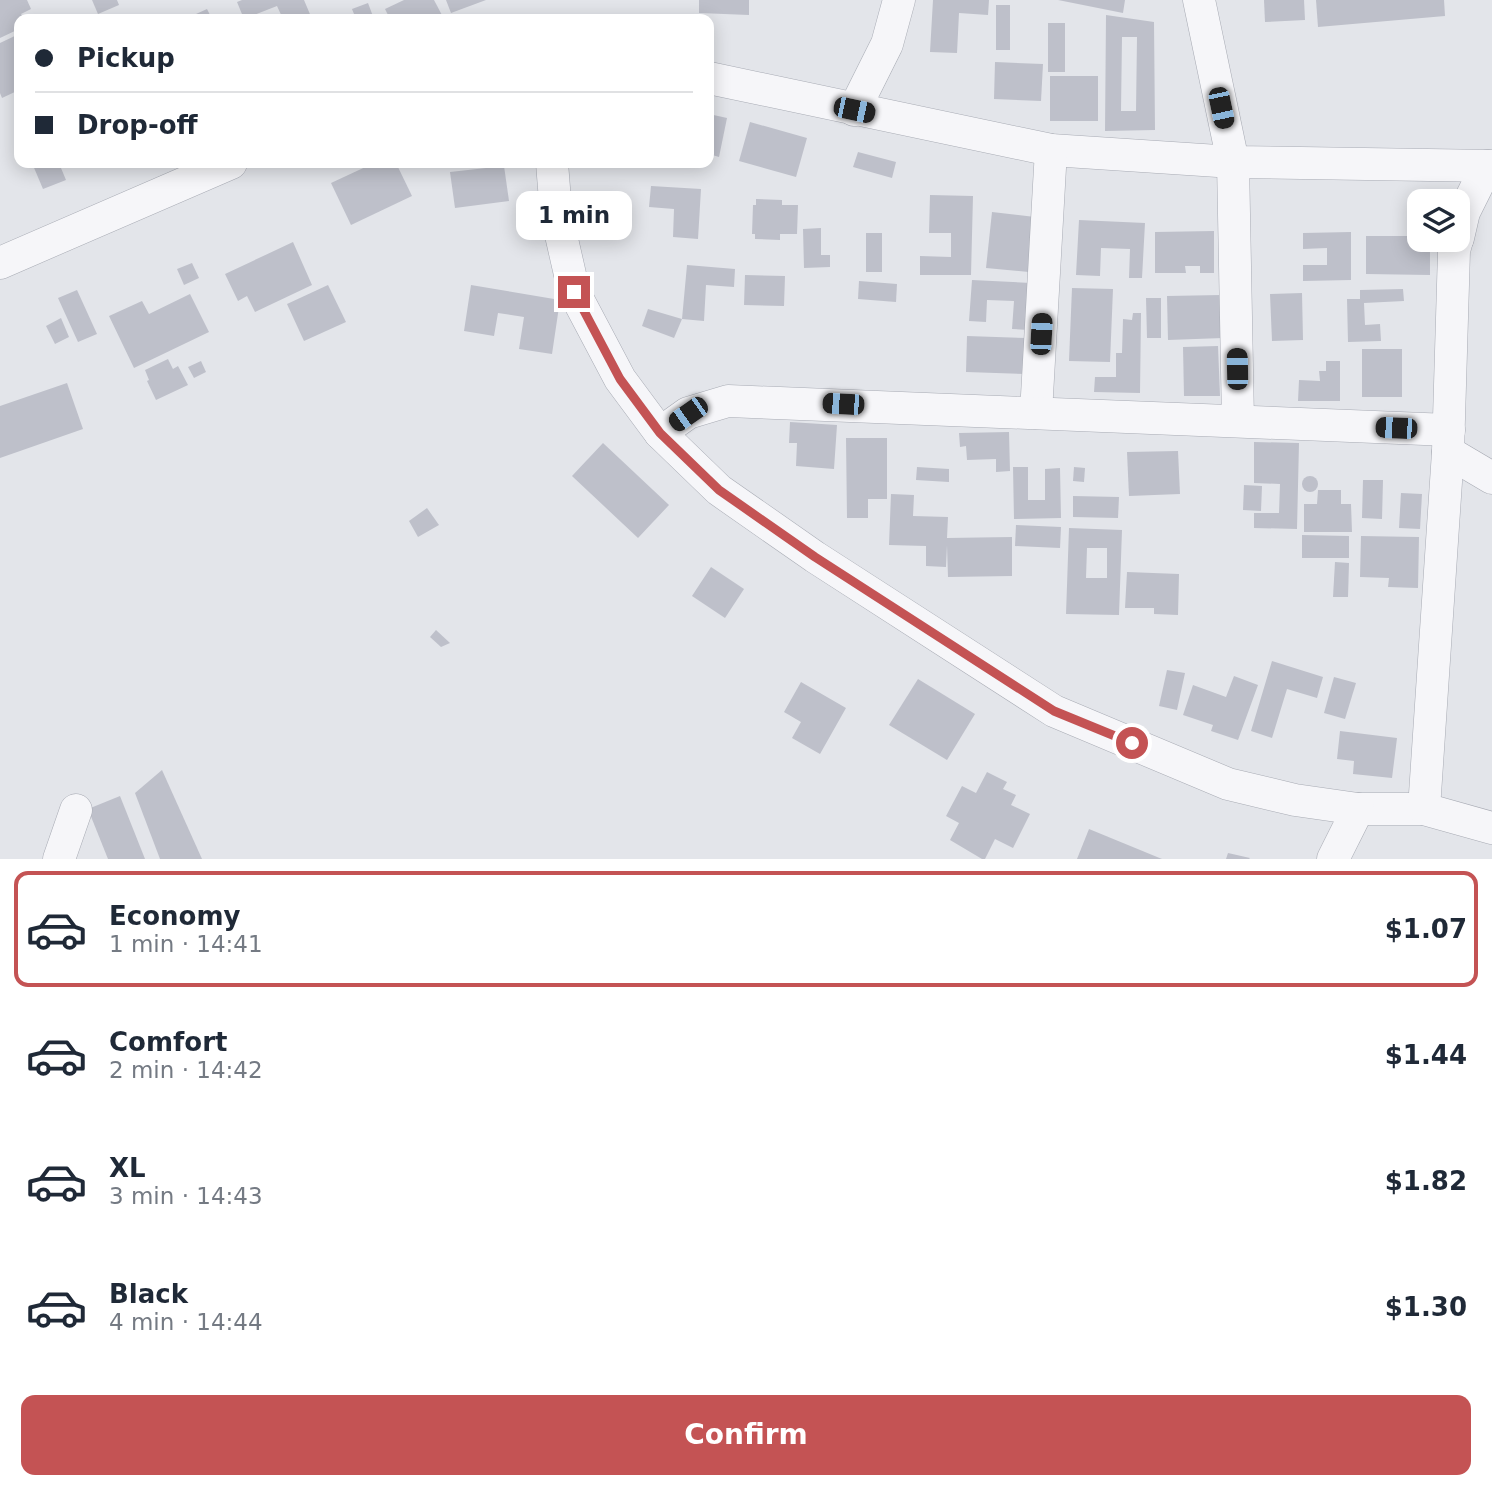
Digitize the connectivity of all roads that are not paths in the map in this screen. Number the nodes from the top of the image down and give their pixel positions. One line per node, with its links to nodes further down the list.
1 (899, 0): 4 (street)
2 (1199, 0): 6 (street)
3 (714, 79): 4 (street)
4 (854, 110): 5 (street)
5 (1051, 150): 6 (street); 13 (street)
6 (1233, 162): 7 (street); 14 (street)
7 (1490, 166): 10 (street)
8 (219, 168): 12 (street)
9 (552, 168): 15 (street)
10 (1470, 201)
11 (1454, 252): 16 (street)
12 (0, 263)
13 (1036, 412): 14 (street); 15 (street)
14 (1238, 421): 16 (street)
15 (660, 433): 18 (street)
16 (1448, 441): 17 (street); 19 (street)
17 (1492, 478)
18 (1359, 809): 19 (street); 23 (street)
19 (1424, 809): 21 (street)
20 (76, 810): 22 (street)
21 (1492, 828)
22 (59, 859)
23 (1333, 859)

